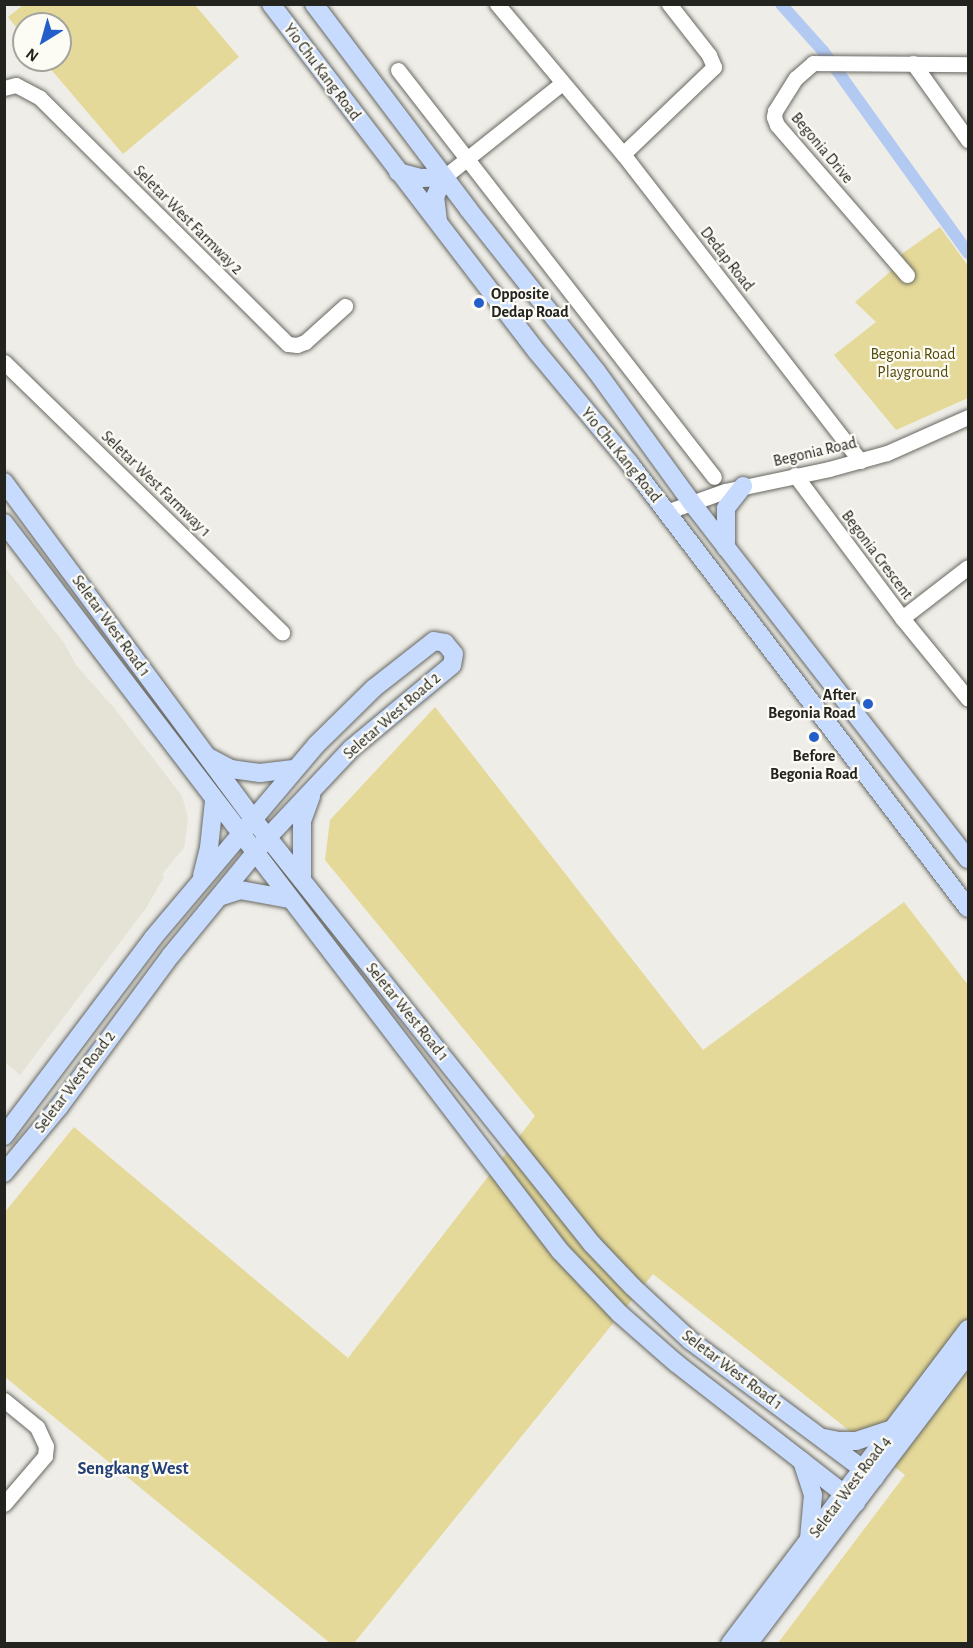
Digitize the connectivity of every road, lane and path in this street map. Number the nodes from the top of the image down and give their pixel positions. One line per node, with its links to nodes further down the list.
1 (271, 4): 13 (main road, Yio Chu Kang Road)
2 (497, 4): 8 (street, Dedap Road)
3 (669, 4): 11 (street)
4 (320, 7): 14 (main road, Yio Chu Kang Road)
5 (913, 63): 6 (street, Begonia Drive); 10 (street); 16 (street, Begonia Drive)
6 (969, 64)
7 (398, 70): 12 (street)
8 (561, 83): 11 (street, Dedap Road); 12 (street)
9 (4, 88): 17 (street, Seletar West Farmway 2)
10 (969, 140)
11 (623, 154): 20 (street, Dedap Road)
12 (466, 157): 14 (street); 22 (street)
13 (398, 172): 14 (main road); 15 (main road, Yio Chu Kang Road)
14 (444, 177): 15 (main road); 25 (main road, Yio Chu Kang Road)
15 (438, 222): 26 (main road, Yio Chu Kang Road)
16 (907, 275)
17 (345, 306)
18 (4, 362): 31 (street, Seletar West Farmway 1)
19 (969, 417): 20 (street, Begonia Road)
20 (860, 461): 21 (street, Begonia Road)
21 (795, 475): 24 (street, Begonia Road); 30 (street, Begonia Crescent)
22 (714, 477)
23 (4, 482): 33 (main road, Seletar West Road 1)
24 (742, 486): 25 (street, Begonia Road); 28 (main road)
25 (691, 502): 26 (street, Begonia Road); 28 (main road, Yio Chu Kang Road)
26 (666, 512): 46 (main road, Yio Chu Kang Road)
27 (4, 523): 36 (main road, Seletar West Road 1)
28 (726, 548): 41 (main road, Yio Chu Kang Road)
29 (969, 567): 30 (street, Begonia Crescent)
30 (902, 618): 32 (street)
31 (282, 632)
32 (969, 699)
33 (206, 756): 34 (main road); 37 (main road, Seletar West Road 1)
34 (294, 769): 35 (main road, Seletar West Road 2); 37 (main road, Seletar West Road 2)
35 (315, 786): 39 (main road, Seletar West Road 2); 42 (main road)
36 (214, 801): 38 (main road, Seletar West Road 1); 43 (main road)
37 (253, 819): 38 (main road, Seletar West Road 2); 39 (main road, Seletar West Road 1)
38 (240, 835): 40 (main road, Seletar West Road 1); 43 (main road, Seletar West Road 2)
39 (268, 837): 40 (main road, Seletar West Road 2); 42 (main road, Seletar West Road 1)
40 (254, 853): 44 (main road, Seletar West Road 2); 45 (main road, Seletar West Road 1)
41 (969, 859)
42 (302, 880): 53 (main road, Seletar West Road 1)
43 (201, 881): 47 (main road, Seletar West Road 2)
44 (219, 897): 45 (main road); 48 (main road, Seletar West Road 2)
45 (290, 899): 54 (main road, Seletar West Road 1)
46 (969, 908)
47 (4, 1136)
48 (7, 1170)
49 (969, 1329): 52 (main road, Seletar West Road 4)
50 (969, 1354): 55 (main road, Seletar West Road 4)
51 (4, 1400): 57 (street)
52 (894, 1429): 53 (main road); 55 (main road, Seletar West Road 4)
53 (819, 1436): 55 (main road, Seletar West Road 1)
54 (801, 1461): 56 (main road, Seletar West Road 1); 58 (main road)
55 (869, 1473): 56 (main road, Seletar West Road 4)
56 (850, 1499): 58 (main road, Seletar West Road 4); 60 (main road, Seletar West Road 4)
57 (4, 1504)
58 (809, 1541): 59 (main road, Seletar West Road 4)
59 (730, 1644)
60 (748, 1644)

